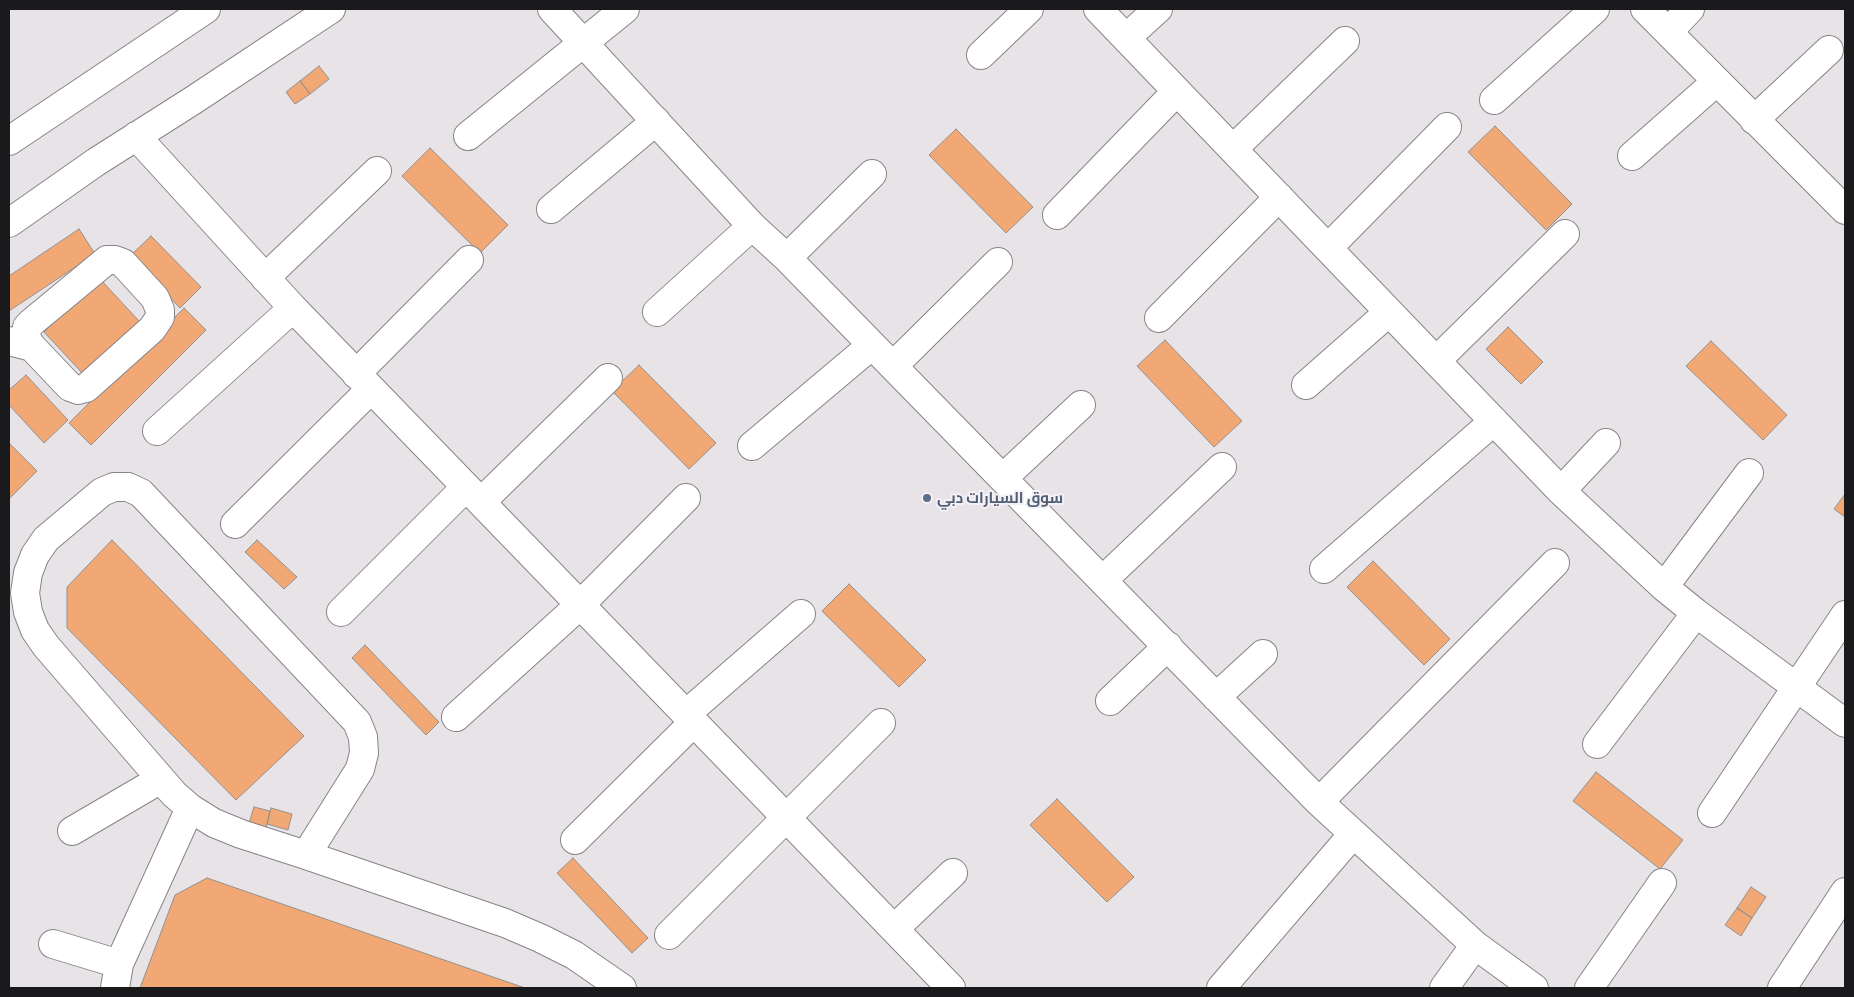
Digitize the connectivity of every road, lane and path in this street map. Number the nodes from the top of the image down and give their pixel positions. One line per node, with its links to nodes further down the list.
1 (206, 9): 25 (street)
2 (331, 9): 23 (street)
3 (552, 9): 14 (street)
4 (625, 9): 14 (street)
5 (1029, 9): 16 (street)
6 (1098, 9): 12 (street)
7 (1158, 9): 12 (street)
8 (1595, 9): 19 (street)
9 (1645, 9): 11 (street)
10 (1690, 9): 11 (street)
11 (1668, 32): 17 (street)
12 (1126, 38): 18 (street)
13 (1345, 41): 26 (street)
14 (584, 43): 21 (street); 24 (street)
15 (1829, 50): 20 (street)
16 (981, 55)
17 (1716, 82): 20 (street); 27 (street)
18 (1177, 91): 26 (street); 33 (street)
19 (1494, 100)
20 (1754, 120): 32 (street)
21 (656, 121): 31 (street); 35 (street)
22 (1447, 127): 37 (street)
23 (136, 136): 34 (street); 41 (street)
24 (468, 136)
25 (9, 141)
26 (1233, 150): 30 (street)
27 (1632, 156)
28 (377, 171): 41 (street)
29 (872, 174): 38 (street)
30 (1279, 197): 37 (street); 45 (street)
31 (551, 210)
32 (1845, 210)
33 (1057, 215)
34 (9, 223)
35 (752, 226): 38 (street); 43 (street)
36 (1565, 234): 48 (street)
37 (1328, 248): 44 (street)
38 (787, 258): 47 (street)
39 (469, 260): 51 (street)
40 (998, 262): 49 (street)
41 (265, 278): 42 (street)
42 (293, 308): 51 (street); 55 (street)
43 (657, 312)
44 (1389, 312): 48 (street); 52 (street)
45 (1159, 318)
46 (20, 344): 46 (street)
47 (872, 345): 49 (street); 57 (street)
48 (1436, 361): 54 (street)
49 (893, 366): 60 (street)
50 (608, 378): 62 (street)
51 (364, 382): 62 (street); 64 (street)
52 (1306, 385)
53 (1081, 405): 60 (street)
54 (1494, 421): 61 (street); 66 (street)
55 (157, 431)
56 (1606, 443): 61 (street)
57 (752, 446)
58 (1222, 467): 67 (street)
59 (1749, 473): 68 (street)
60 (1003, 478): 67 (street)
61 (1561, 491): 68 (street)
62 (474, 495): 70 (street); 71 (street)
63 (686, 498): 70 (street)
64 (235, 524)
65 (1555, 563): 86 (street)
66 (1324, 569)
67 (1103, 580): 75 (street)
68 (1664, 587): 72 (street)
69 (17, 597): 85 (street); 93 (street)
70 (580, 605): 80 (street); 81 (street)
71 (341, 612)
72 (1696, 613): 77 (street); 84 (street)
73 (801, 614): 81 (street)
74 (1845, 615): 77 (street)
75 (1168, 646): 78 (street); 79 (street)
76 (1263, 654): 78 (street)
77 (1796, 688): 83 (street); 88 (street)
78 (1216, 697): 86 (street)
79 (1110, 701)
80 (456, 717)
81 (690, 718): 89 (street); 92 (street)
82 (881, 723): 89 (street)
83 (1845, 723)
84 (1597, 744)
85 (161, 779): 87 (street); 90 (street)
86 (1319, 802): 91 (street)
87 (190, 808): 93 (street); 101 (street)
88 (1712, 813)
89 (786, 818): 97 (street); 98 (street)
90 (72, 831)
91 (1353, 834): 100 (street); 104 (street)
92 (576, 840)
93 (306, 855): 103 (street)
94 (953, 873): 97 (street)
95 (1662, 883): 107 (street)
96 (1845, 892): 108 (street)
97 (894, 929): 102 (street)
98 (669, 935)
99 (53, 944): 101 (street)
100 (1475, 946): 105 (street); 106 (street)
101 (117, 976)
102 (941, 985)
103 (622, 988)
104 (1220, 988)
105 (1444, 988)
106 (1534, 988)
107 (1589, 988)
108 (1782, 988)

